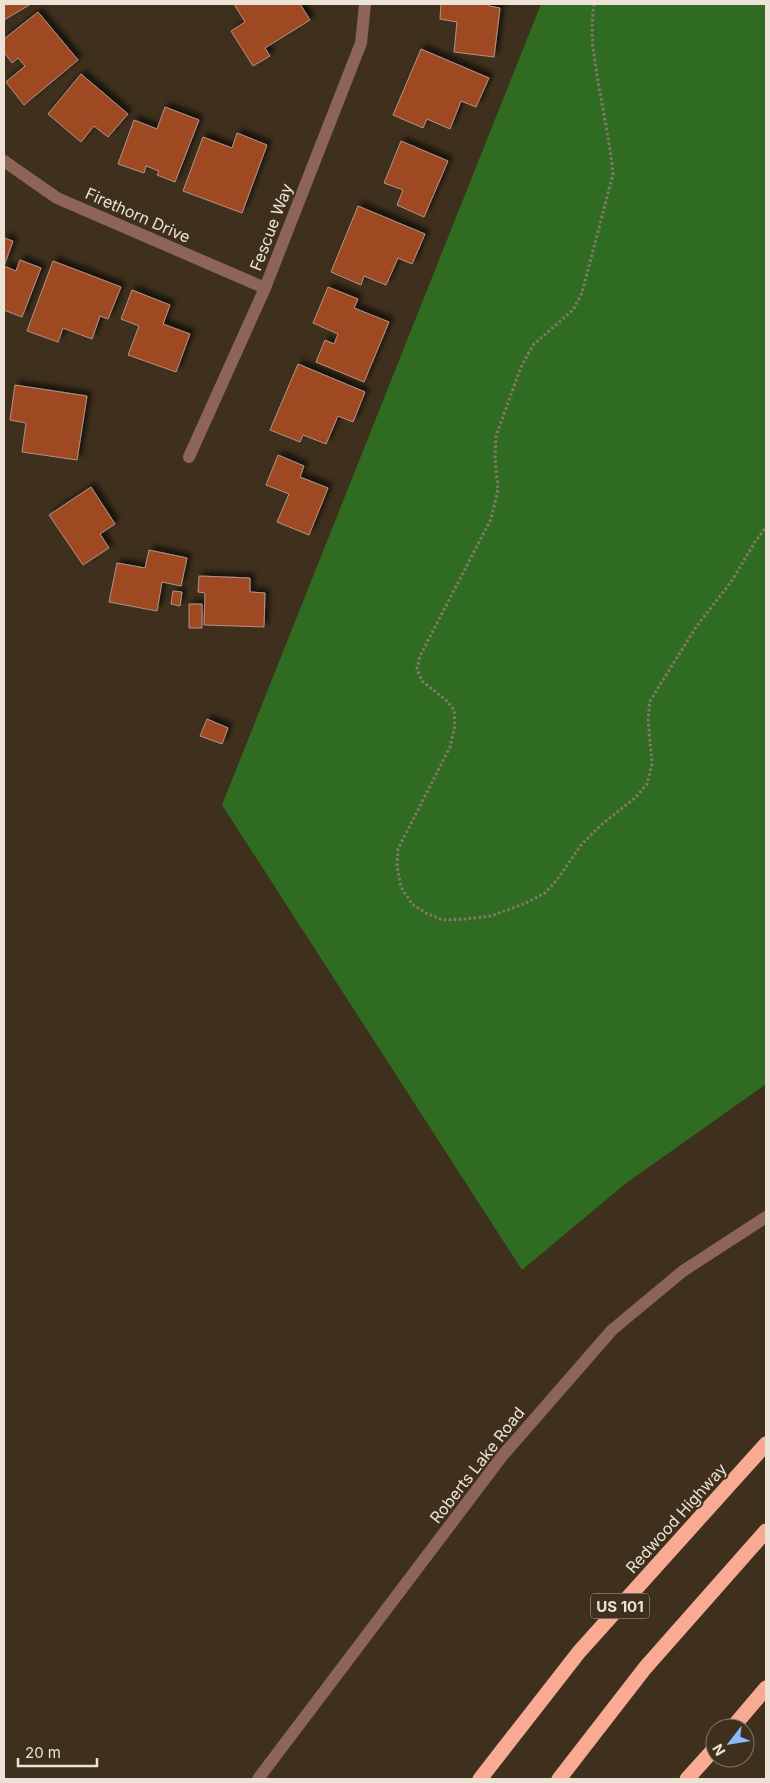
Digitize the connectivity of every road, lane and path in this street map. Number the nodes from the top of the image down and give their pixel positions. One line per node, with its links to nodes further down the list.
1 (366, 4): 4 (street, Fescue Way)
2 (594, 4): 6 (path)
3 (4, 161): 4 (street, Firethorn Drive)
4 (265, 288): 5 (street, Fescue Way)
5 (189, 457)
6 (766, 527)
7 (766, 1217): 14 (street, Roberts Lake Road)
8 (766, 1444): 15 (highway, Redwood Highway / US 101)
9 (766, 1531): 16 (highway)
10 (766, 1688): 11 (highway)
11 (740, 1718)
12 (705, 1759): 13 (highway)
13 (702, 1762): 17 (highway); 18 (highway)
14 (258, 1779)
15 (480, 1779)
16 (559, 1779)
17 (687, 1779)
18 (691, 1779)

